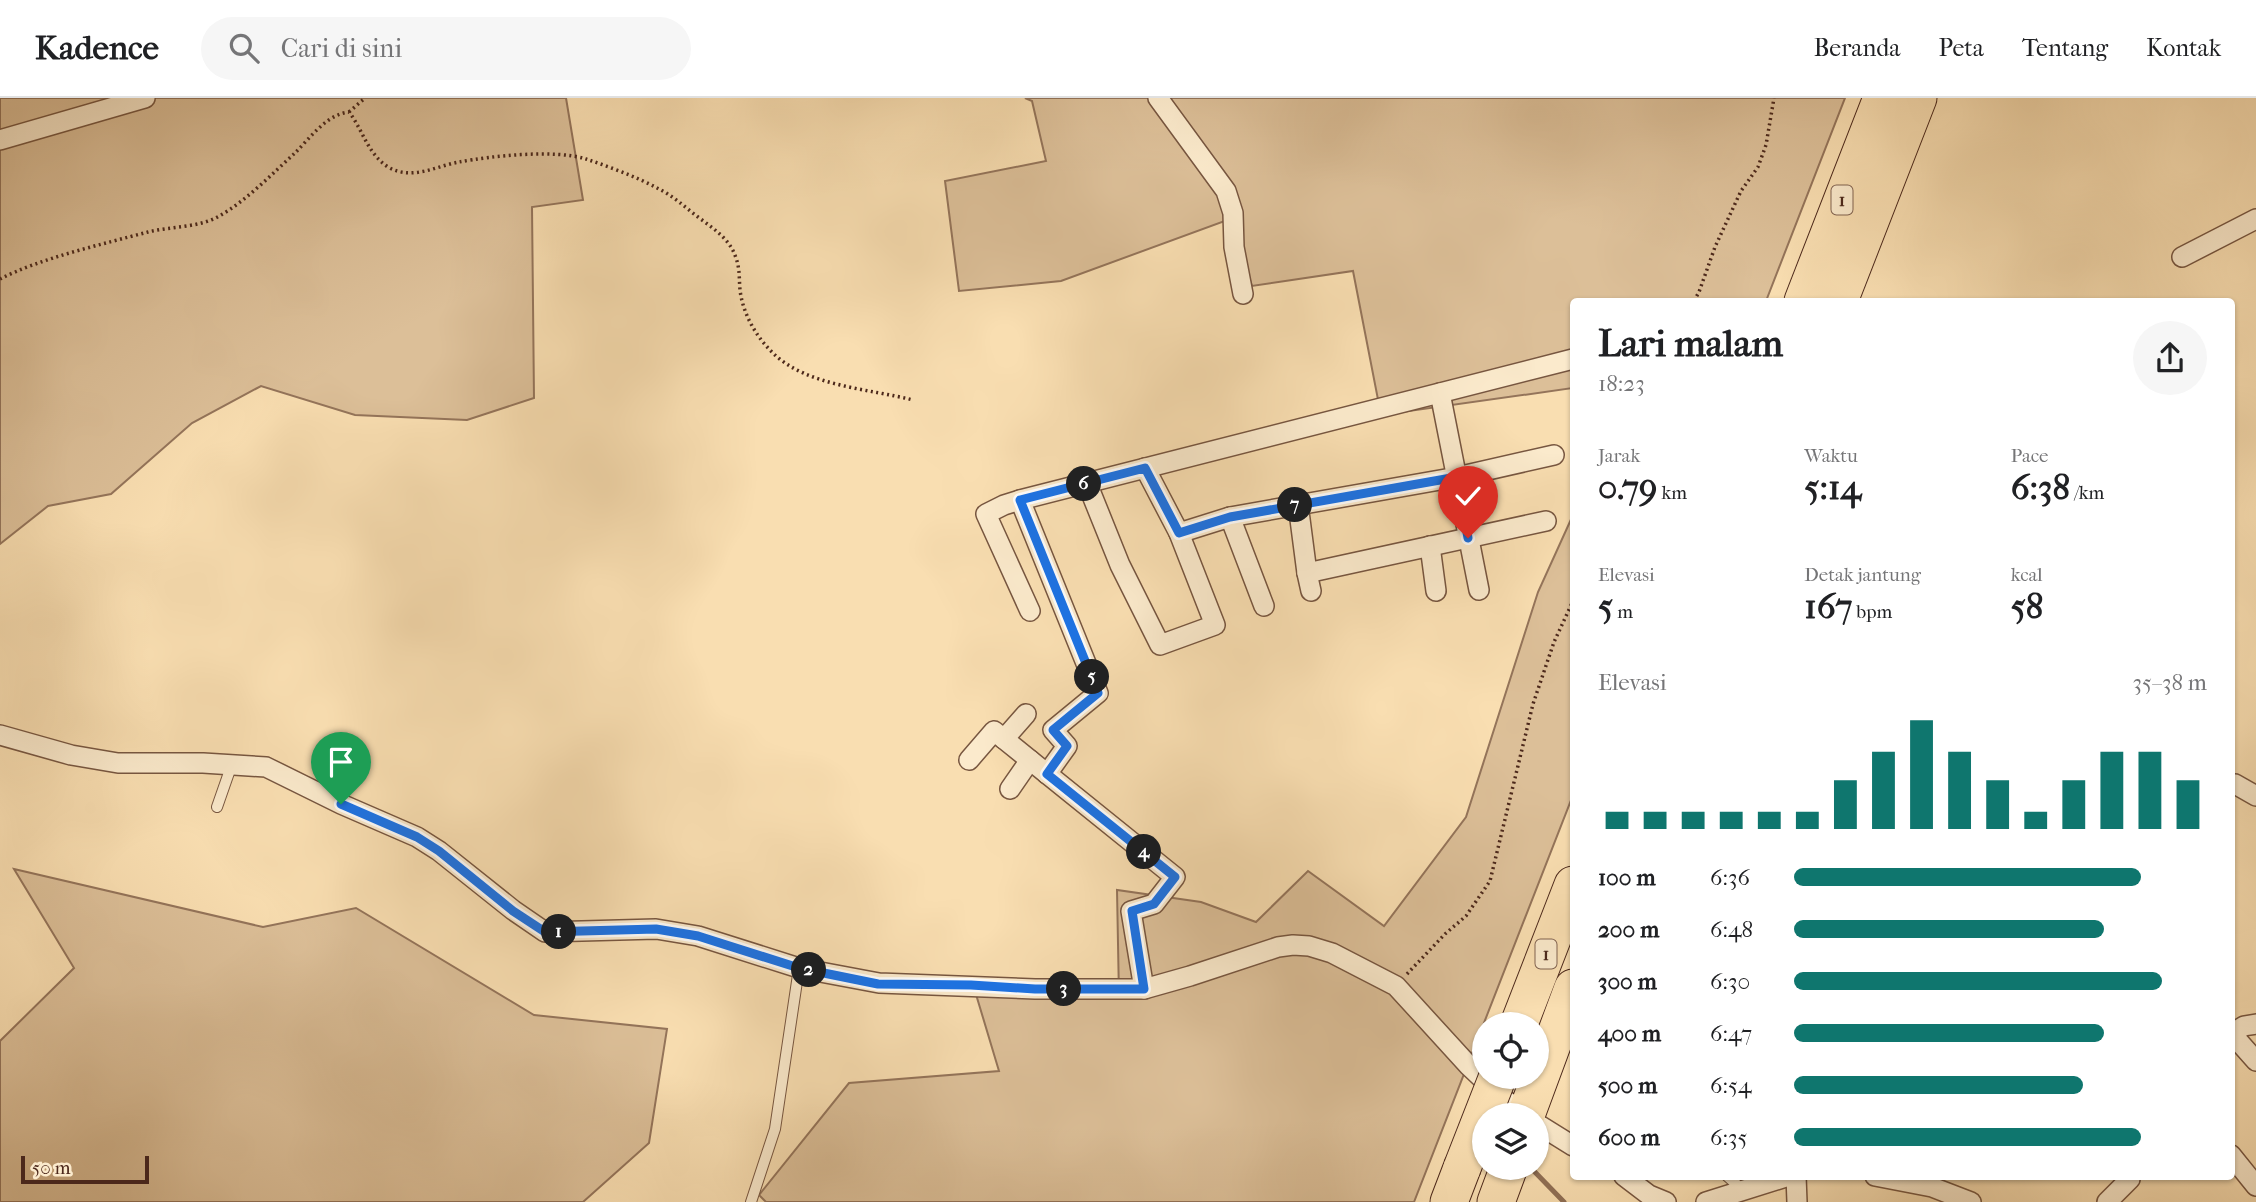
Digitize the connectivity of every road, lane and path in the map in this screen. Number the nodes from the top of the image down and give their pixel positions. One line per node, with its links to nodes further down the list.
1 (145, 98): 8 (street)
2 (365, 98): 7 (path)
3 (1158, 98): 12 (street)
4 (1774, 98): 13 (path)
5 (1882, 98): 14 (highway, 1)
6 (1918, 98): 15 (highway, 1)
7 (349, 112): 11 (path); 18 (path)
8 (0, 140)
9 (2256, 219): 10 (street)
10 (2182, 257)
11 (0, 279)
12 (1243, 294)
13 (1695, 298)
14 (1803, 298)
15 (1840, 298)
16 (1570, 360): 17 (street)
17 (1440, 393): 20 (street); 21 (street)
18 (913, 400)
19 (1554, 455): 21 (street)
20 (1145, 468): 22 (street); 27 (street)
21 (1457, 477): 24 (street); 28 (street)
22 (1087, 483): 23 (street); 27 (street)
23 (1020, 500): 34 (street); 41 (street)
24 (1298, 504): 25 (street); 29 (street)
25 (1230, 517): 27 (street); 32 (street)
26 (1546, 521): 28 (street)
27 (1179, 533)
28 (1468, 538): 29 (street); 30 (street)
29 (1430, 546): 31 (street)
30 (1479, 590)
31 (1436, 591)
32 (1264, 606)
33 (1570, 607): 48 (path)
34 (1030, 611)
35 (1026, 714): 37 (street)
36 (0, 735): 40 (street)
37 (1004, 739): 38 (street); 39 (street)
38 (970, 760)
39 (1030, 760): 41 (street); 43 (street)
40 (232, 764): 45 (lane); 47 (street)
41 (1047, 774): 49 (street)
42 (2235, 784): 44 (street)
43 (1010, 789)
44 (2256, 796)
45 (217, 807)
46 (1570, 893): 51 (highway, 1)
47 (799, 968): 49 (street); 70 (lane)
48 (1396, 986): 49 (street); 57 (street)
49 (1144, 989)
50 (1570, 996): 58 (highway, 1)
51 (1524, 1012)
52 (2256, 1024): 53 (street)
53 (2235, 1032)
54 (2235, 1038): 55 (street)
55 (2256, 1061)
56 (1493, 1089): 71 (highway, bridge)
57 (1508, 1103)
58 (1530, 1103)
59 (1549, 1131): 60 (street)
60 (1570, 1144)
61 (2235, 1161): 67 (street)
62 (1731, 1180): 69 (lane)
63 (1778, 1180): 69 (street)
64 (1796, 1180): 74 (street)
65 (1896, 1180): 75 (street)
66 (2129, 1180): 76 (street)
67 (2256, 1186)
68 (1632, 1188): 72 (street)
69 (1744, 1192): 73 (street)
70 (751, 1202)
71 (1449, 1202)
72 (1666, 1202)
73 (1706, 1202)
74 (1797, 1202)
75 (1971, 1202)
76 (2107, 1202)

